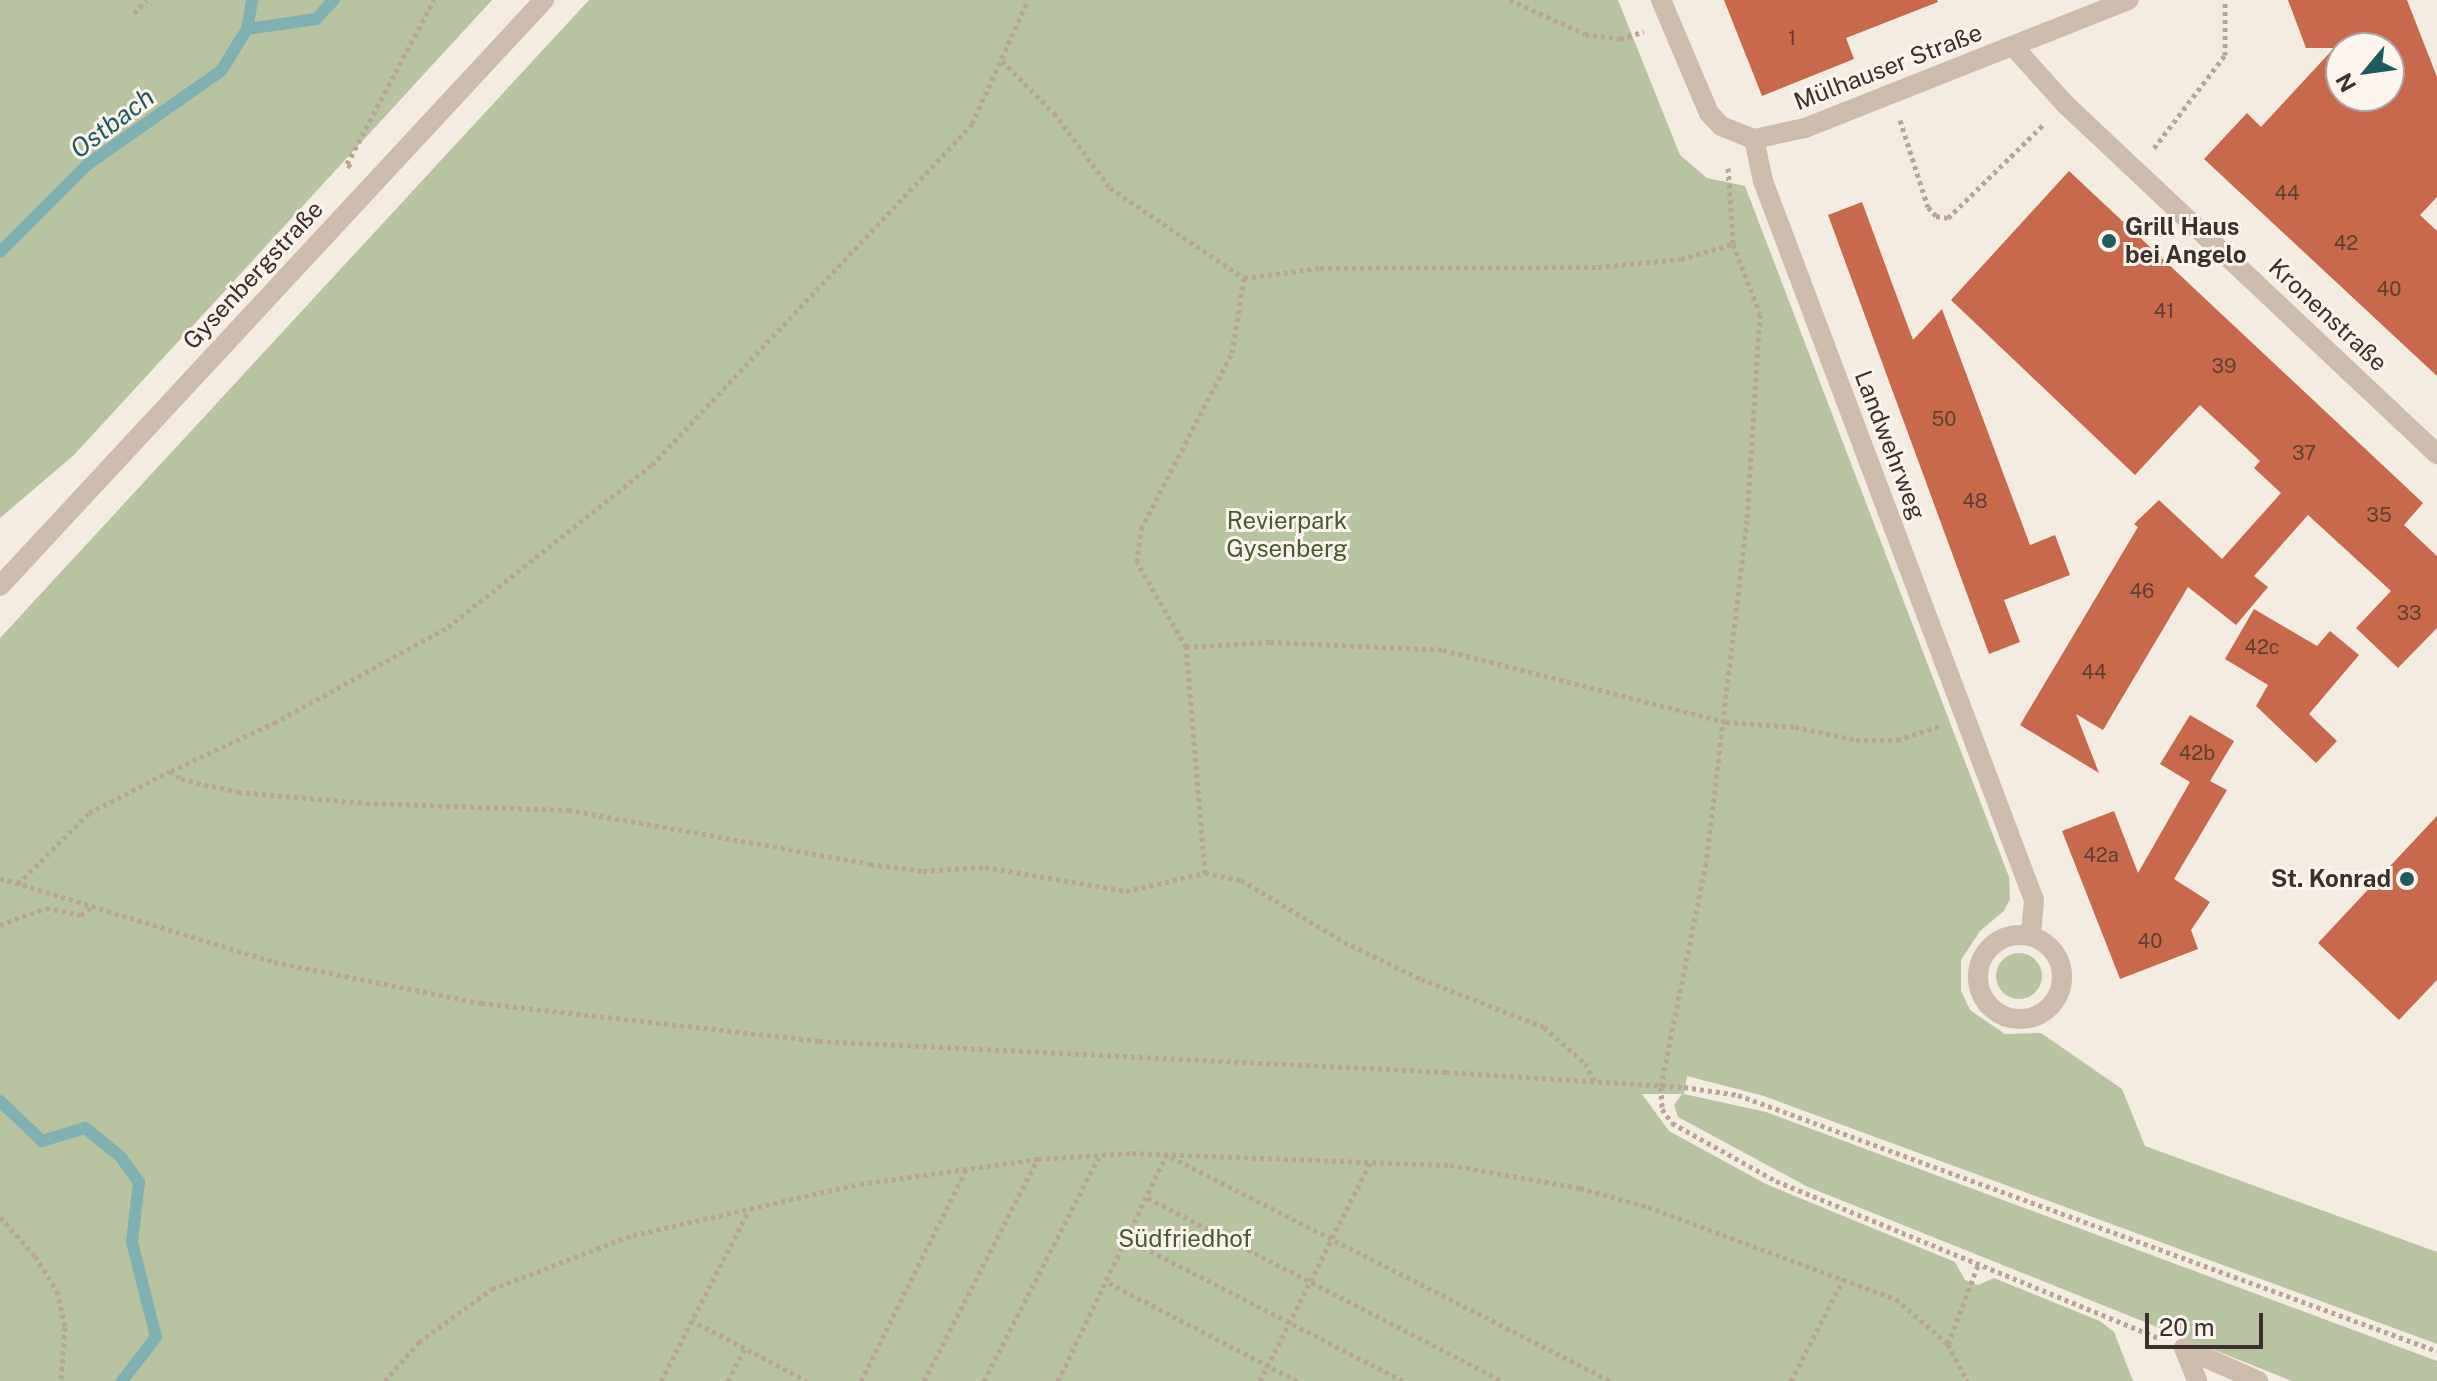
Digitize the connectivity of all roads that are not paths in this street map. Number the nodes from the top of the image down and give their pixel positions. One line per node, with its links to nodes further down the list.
1 (544, 0): 7 (street, Gysenbergstraße)
2 (1661, 0): 5 (street)
3 (2129, 0): 4 (street, Mülhauser Straße)
4 (2013, 46): 5 (street, Mülhauser Straße); 6 (street, Kronenstraße)
5 (1744, 136): 8 (street, Landwehrweg)
6 (2437, 454)
7 (0, 586)
8 (2031, 935): 8 (street)
9 (2197, 1381): 10 (street)
10 (2258, 1381)

